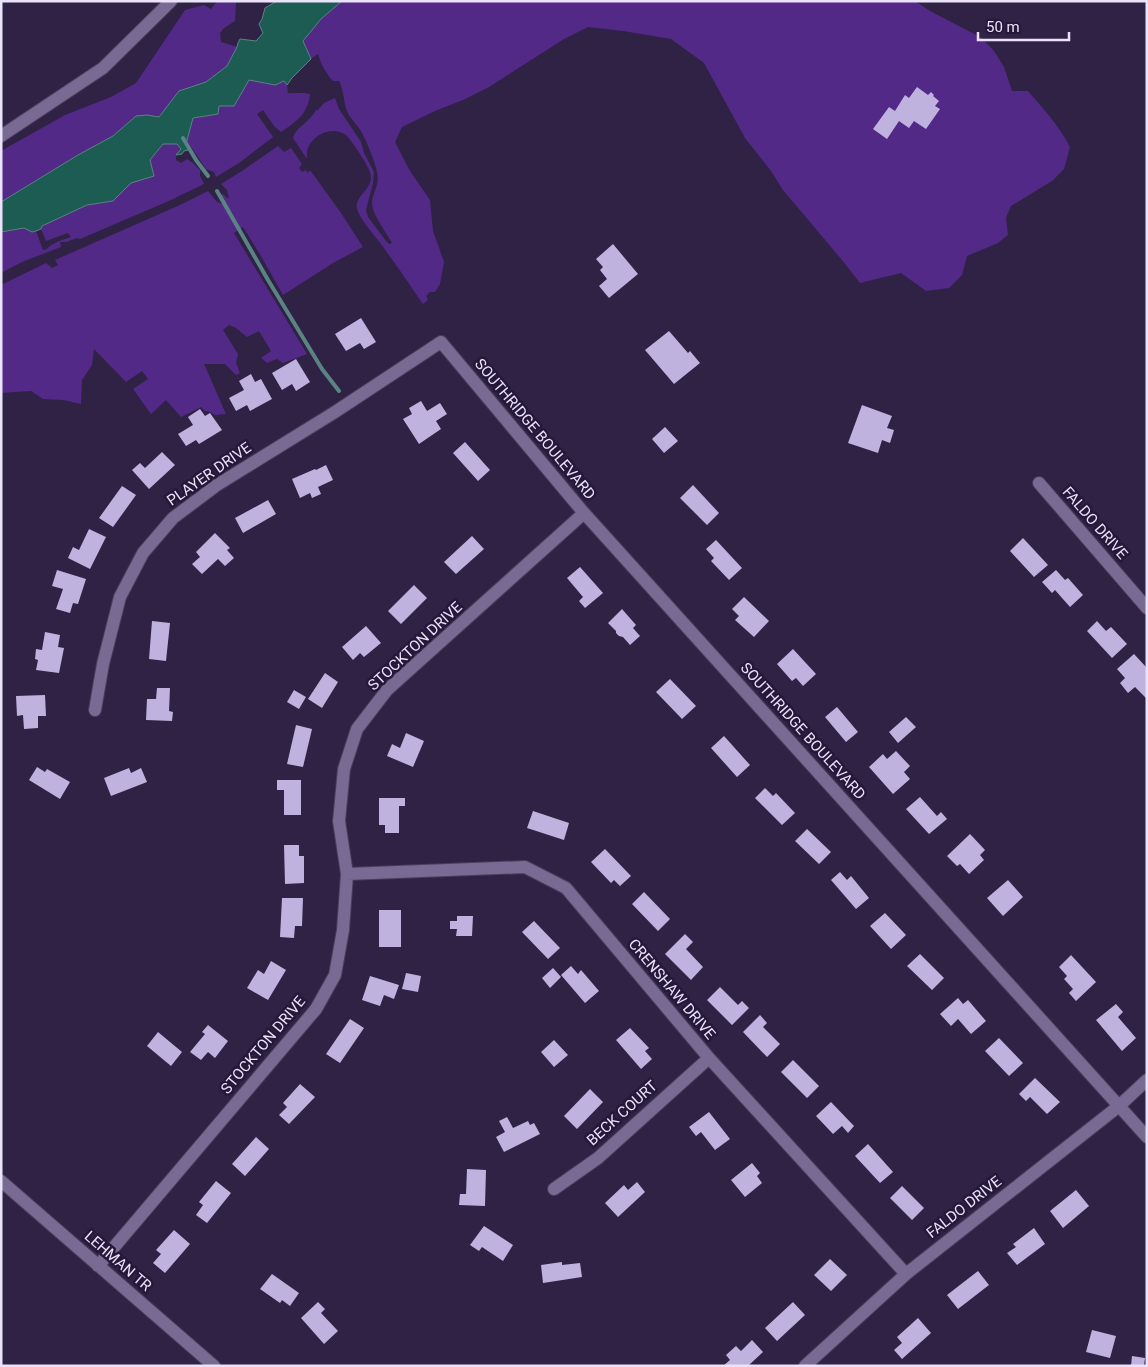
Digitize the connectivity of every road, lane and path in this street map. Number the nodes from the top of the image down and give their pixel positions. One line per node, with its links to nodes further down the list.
1 (171, 1): 2 (street)
2 (1, 136)
3 (441, 342): 5 (street, SOUTHRIDGE BOULEVARD); 7 (street, PLAYER DRIVE)
4 (1038, 483): 6 (street, FALDO DRIVE)
5 (584, 513): 8 (street, STOCKTON DRIVE); 11 (street, SOUTHRIDGE BOULEVARD)
6 (1147, 608)
7 (95, 710)
8 (347, 874): 9 (street, CRENSHAW DRIVE); 15 (street, STOCKTON DRIVE)
9 (709, 1058): 14 (street, BECK COURT); 16 (street, CRENSHAW DRIVE)
10 (1147, 1080): 11 (street, FALDO DRIVE)
11 (1118, 1106): 12 (street, SOUTHRIDGE BOULEVARD); 16 (street, FALDO DRIVE)
12 (1147, 1137)
13 (1, 1182): 15 (street, LEHMAN TR)
14 (554, 1188)
15 (98, 1266): 17 (street, LEHMAN TR)
16 (906, 1274): 18 (street, FALDO DRIVE)
17 (214, 1366)
18 (805, 1366)

